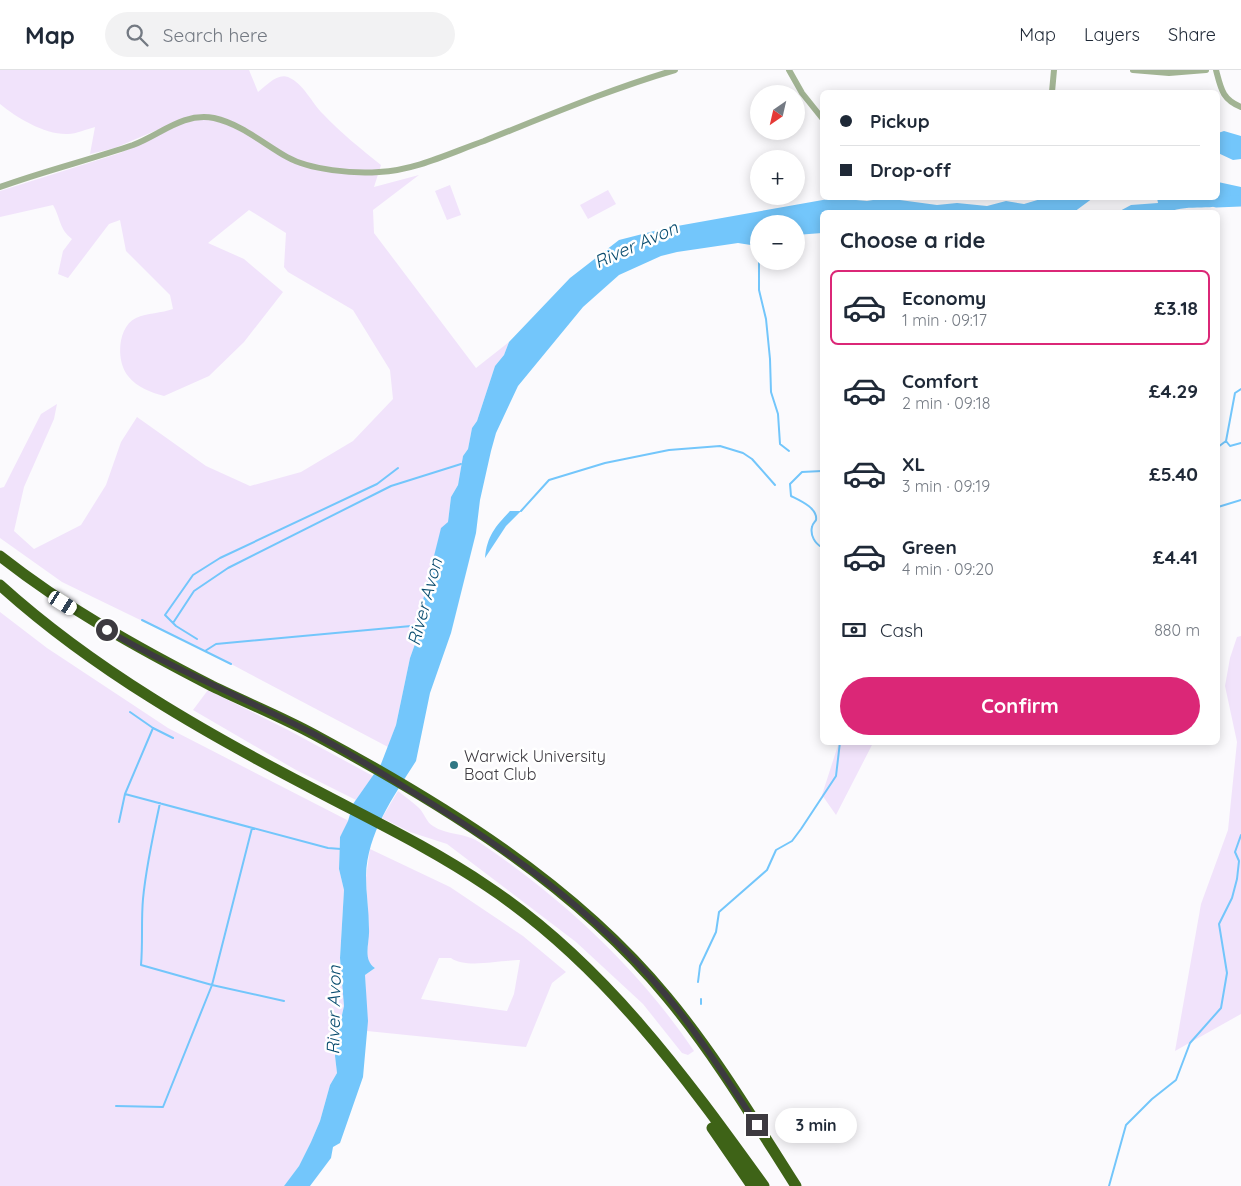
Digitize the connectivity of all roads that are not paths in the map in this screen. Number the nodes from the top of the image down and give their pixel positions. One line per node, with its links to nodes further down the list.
1 (675, 70): 10 (street)
2 (789, 70): 9 (street)
3 (1054, 70): 7 (street)
4 (1133, 70): 5 (street)
5 (1206, 70)
6 (1216, 70): 8 (street)
7 (1052, 90)
8 (1241, 106)
9 (820, 116)
10 (0, 187)
11 (0, 550): 13 (highway)
12 (0, 556): 13 (highway)
13 (18, 571): 18 (highway)
14 (0, 586): 15 (highway)
15 (703, 1101): 16 (highway); 17 (highway)
16 (752, 1186)
17 (764, 1186)
18 (796, 1186)

